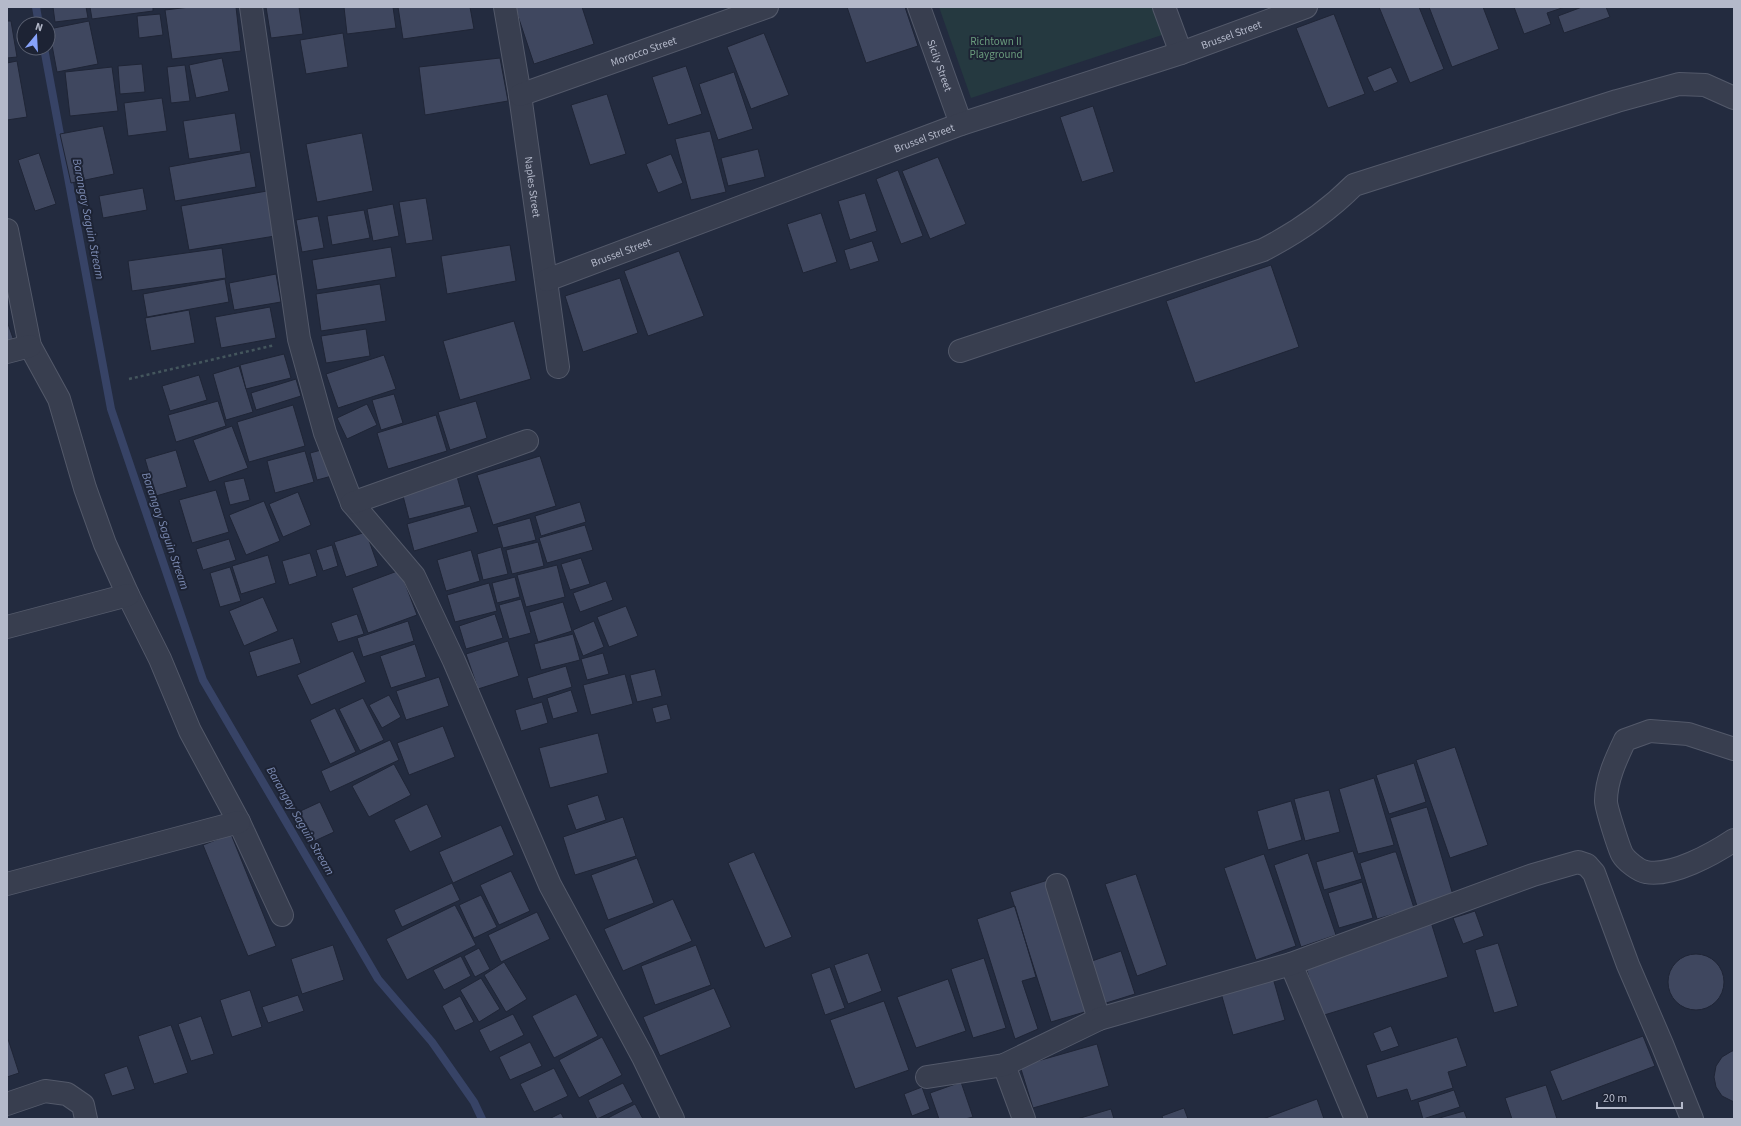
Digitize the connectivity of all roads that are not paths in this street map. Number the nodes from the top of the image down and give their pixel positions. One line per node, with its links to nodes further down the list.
1 (251, 7): 18 (street)
2 (505, 7): 8 (street, Naples Street)
3 (767, 7): 8 (street, Morocco Street)
4 (919, 7): 10 (street, Sicily Street)
5 (1164, 7): 7 (street)
6 (1306, 7): 7 (street, Brussel Street)
7 (1181, 53): 10 (street, Brussel Street)
8 (520, 95): 12 (street, Naples Street)
9 (1734, 98): 14 (street)
10 (961, 124): 12 (street, Brussel Street)
11 (7, 230): 13 (street)
12 (547, 280): 16 (street, Naples Street)
13 (30, 346): 15 (street); 19 (street)
14 (960, 351)
15 (7, 352)
16 (558, 367)
17 (527, 442): 18 (street)
18 (352, 503): 33 (street)
19 (128, 595): 20 (street); 22 (street)
20 (7, 627)
21 (1734, 749): 23 (street)
22 (238, 822): 24 (street); 26 (street)
23 (1734, 840)
24 (7, 884)
25 (1057, 885): 28 (street)
26 (282, 915)
27 (1291, 964): 28 (street); 35 (street); 36 (street)
28 (1099, 1019): 29 (street)
29 (1004, 1065): 30 (street); 34 (street)
30 (927, 1077)
31 (7, 1104): 32 (street)
32 (86, 1119)
33 (673, 1119)
34 (1024, 1119)
35 (1356, 1119)
36 (1692, 1119)

